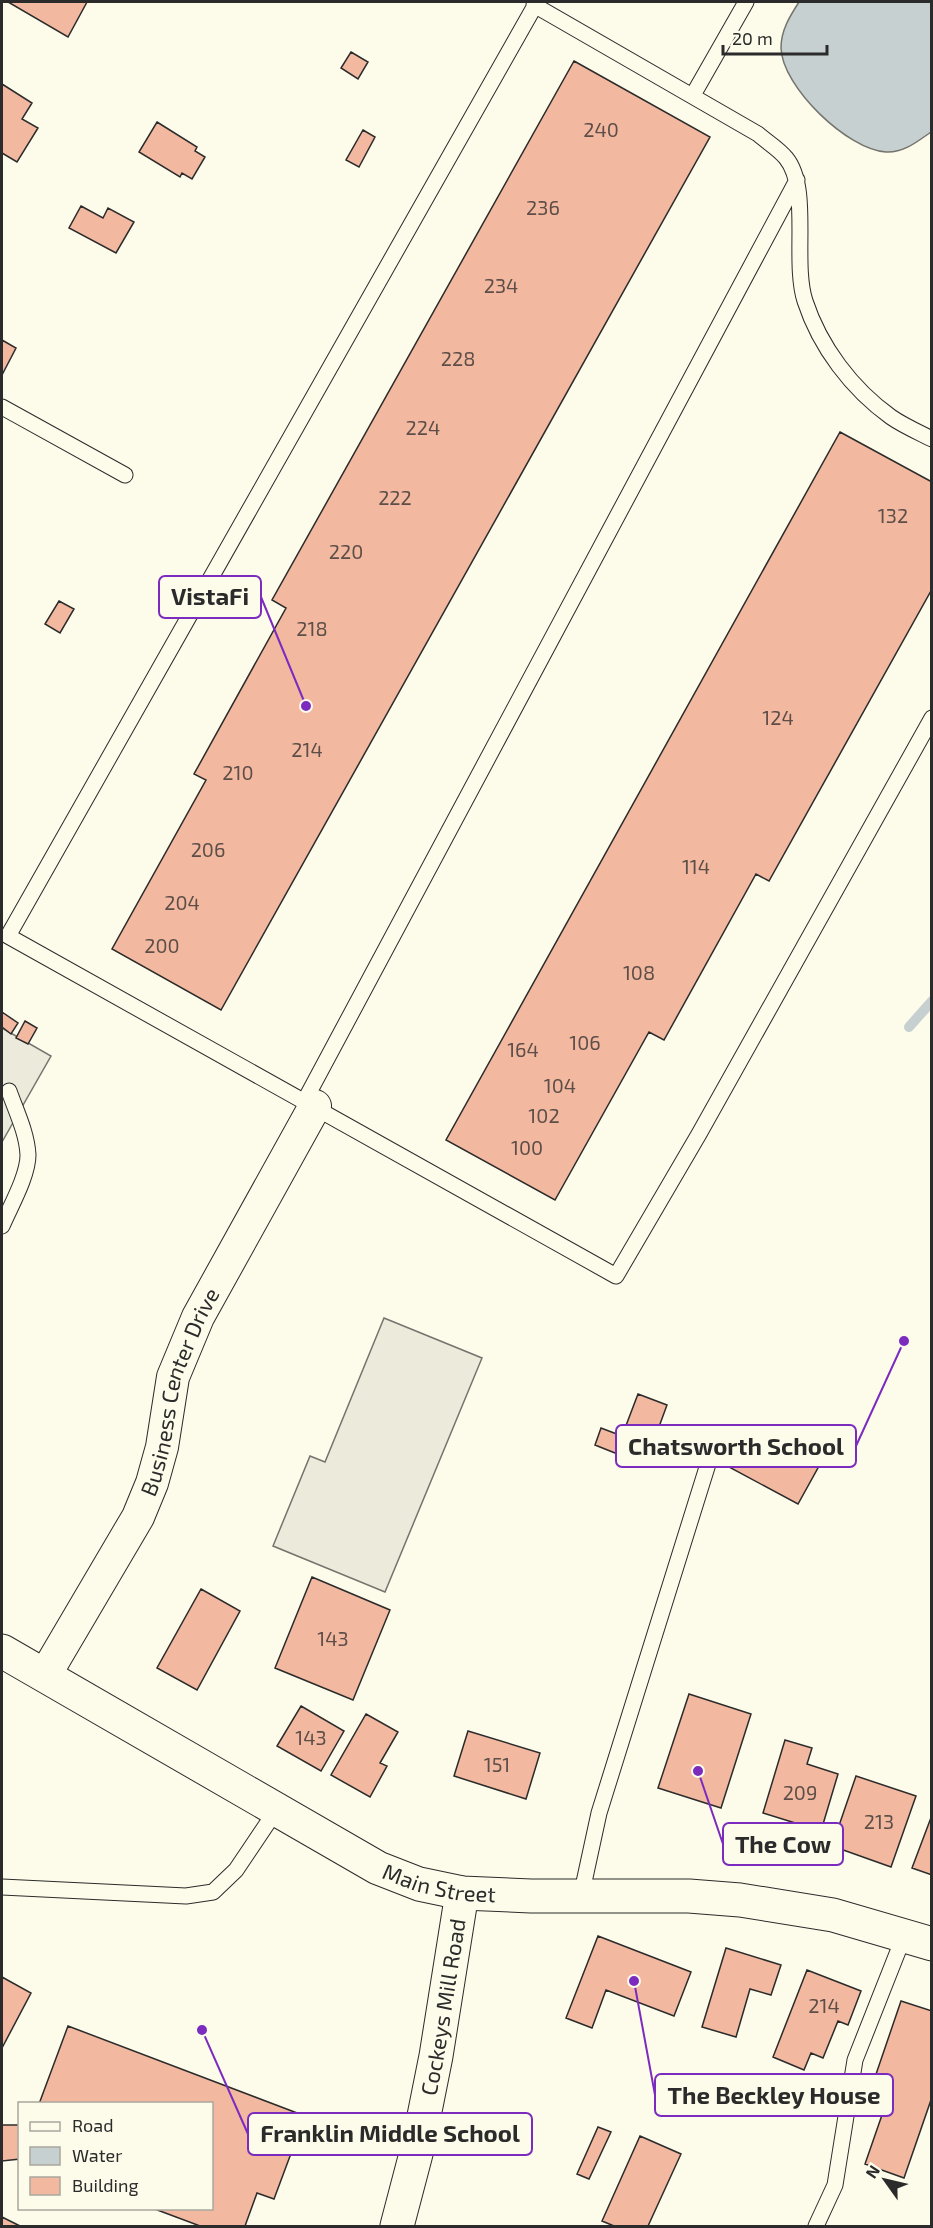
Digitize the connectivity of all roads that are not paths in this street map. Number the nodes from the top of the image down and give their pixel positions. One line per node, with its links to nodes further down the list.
1 (746, 2): 3 (lane)
2 (536, 3): 3 (lane); 10 (lane)
3 (693, 95): 4 (lane)
4 (797, 180): 6 (lane); 10 (lane)
5 (2, 407): 7 (lane)
6 (932, 439)
7 (125, 475)
8 (932, 718): 10 (lane)
9 (9, 1091): 11 (lane)
10 (310, 1103): 14 (street, Business Center Drive)
11 (2, 1226)
12 (713, 1448): 18 (lane)
13 (2, 1651): 14 (main road, Main Street)
14 (45, 1675): 15 (main road, Main Street)
15 (277, 1809): 16 (lane); 17 (main road, Main Street)
16 (2, 1887)
17 (462, 1893): 18 (main road, Main Street); 20 (main road, Cockeys Mill Road)
18 (581, 1896): 19 (main road, Main Street)
19 (918, 1940): 21 (lane)
20 (397, 2226)
21 (816, 2226)

